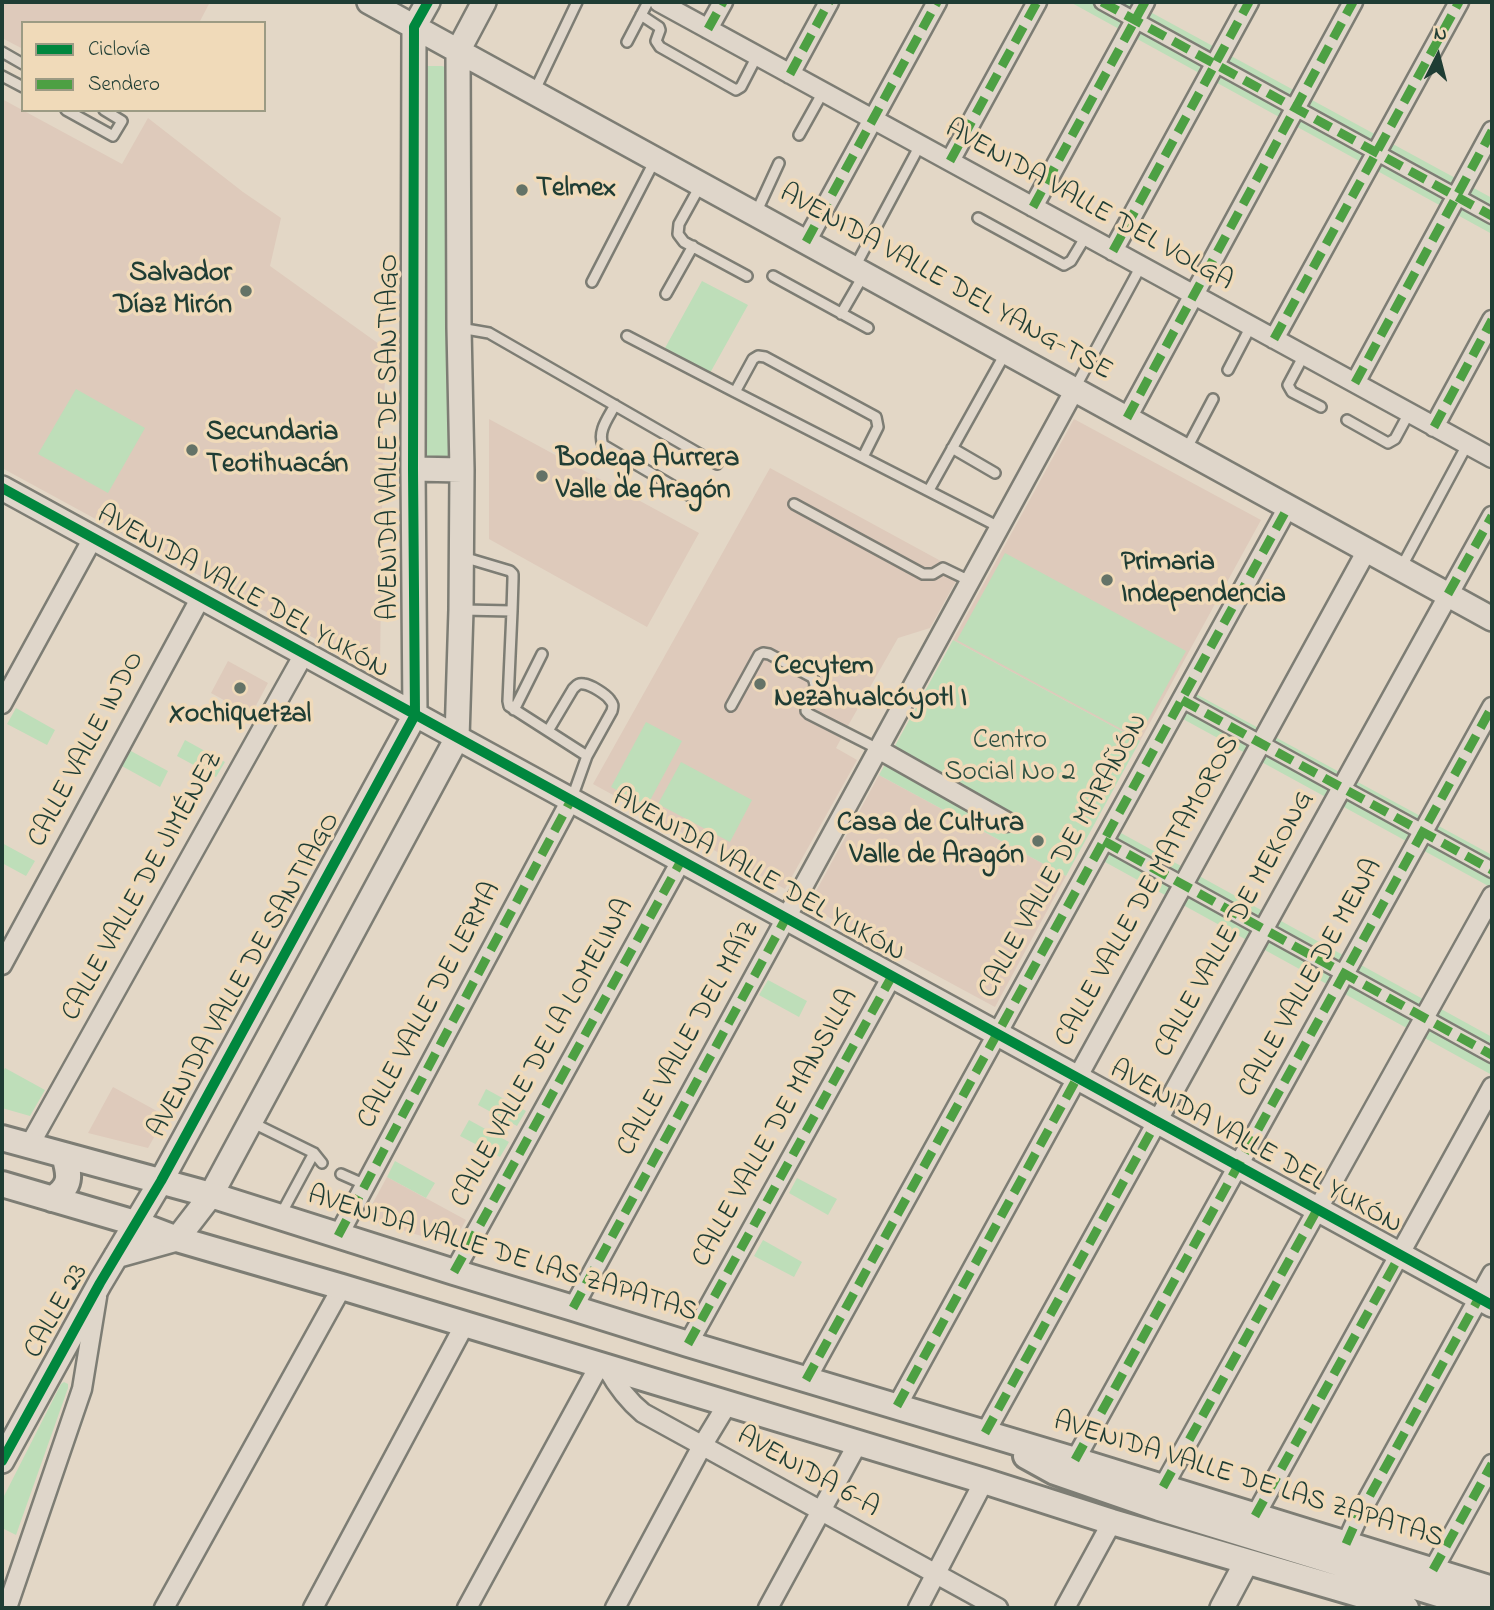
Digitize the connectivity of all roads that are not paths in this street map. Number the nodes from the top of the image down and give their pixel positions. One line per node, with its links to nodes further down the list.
1 (369, 2): 18 (street, AVENIDA VALLE DEL YANG-TSE)
2 (428, 2): 18 (street, AVENIDA VALLE DE SANTIAGO)
3 (484, 2): 21 (street)
4 (577, 2): 29 (lane)
5 (648, 2): 16 (lane)
6 (659, 2): 19 (street, AVENIDA VALLE DEL VOLGA)
7 (723, 2): 19 (street)
8 (829, 2): 26 (street)
9 (937, 2): 34 (street)
10 (1037, 2): 40 (street)
11 (1101, 2): 17 (street)
12 (1145, 2): 17 (street)
13 (1249, 2): 25 (street)
14 (1353, 2): 31 (street)
15 (1460, 2): 38 (street)
16 (641, 15): 20 (lane); 23 (lane)
17 (1135, 20): 25 (street); 44 (street)
18 (414, 27): 21 (street, AVENIDA VALLE DEL YANG-TSE); 85 (street, AVENIDA VALLE DE SANTIAGO)
19 (708, 29): 23 (street, AVENIDA VALLE DEL VOLGA)
20 (627, 42)
21 (458, 51): 29 (street, AVENIDA VALLE DEL YANG-TSE); 62 (street)
22 (2, 52): 24 (lane)
23 (757, 56): 26 (street, AVENIDA VALLE DEL VOLGA)
24 (21, 63)
25 (1215, 64): 31 (street); 51 (street)
26 (790, 74): 30 (street, AVENIDA VALLE DEL VOLGA)
27 (2, 76): 28 (lane)
28 (21, 87)
29 (534, 92): 39 (street, AVENIDA VALLE DEL YANG-TSE)
30 (822, 92): 34 (street, AVENIDA VALLE DEL VOLGA); 36 (lane)
31 (1295, 108): 38 (street); 58 (street)
32 (70, 112): 33 (lane)
33 (107, 112)
34 (873, 119): 37 (street, AVENIDA VALLE DEL VOLGA); 49 (street)
35 (1492, 131): 43 (street)
36 (799, 135)
37 (920, 145): 40 (street, AVENIDA VALLE DEL VOLGA); 53 (lane)
38 (1377, 153): 43 (street); 65 (street)
39 (655, 159): 42 (street, AVENIDA VALLE DEL YANG-TSE); 56 (lane)
40 (950, 161): 44 (street, AVENIDA VALLE DEL VOLGA)
41 (779, 163): 45 (lane)
42 (701, 184): 45 (street, AVENIDA VALLE DEL YANG-TSE); 50 (lane)
43 (1457, 197): 46 (street); 69 (street)
44 (1032, 206): 48 (street, AVENIDA VALLE DEL VOLGA)
45 (755, 214): 49 (street, AVENIDA VALLE DEL YANG-TSE)
46 (1492, 216)
47 (978, 218): 48 (lane)
48 (1086, 236): 51 (street, AVENIDA VALLE DEL VOLGA)
49 (806, 242): 53 (street, AVENIDA VALLE DEL YANG-TSE)
50 (693, 246): 54 (lane); 57 (lane)
51 (1113, 251): 52 (street, AVENIDA VALLE DEL VOLGA)
52 (1141, 266): 58 (street, AVENIDA VALLE DEL VOLGA); 70 (lane)
53 (859, 271): 59 (lane); 66 (street, AVENIDA VALLE DEL YANG-TSE)
54 (747, 276)
55 (773, 276): 59 (lane)
56 (592, 282)
57 (666, 294)
58 (1194, 295): 61 (street, AVENIDA VALLE DEL VOLGA); 76 (street)
59 (841, 314): 63 (lane)
60 (1492, 320): 78 (street)
61 (1251, 326): 65 (street, AVENIDA VALLE DEL VOLGA); 68 (lane)
62 (459, 328): 73 (lane); 86 (street)
63 (868, 328)
64 (627, 336): 71 (lane)
65 (1274, 339): 67 (street, AVENIDA VALLE DEL VOLGA)
66 (1006, 352): 70 (street, AVENIDA VALLE DEL YANG-TSE); 80 (lane)
67 (1304, 355): 69 (street, AVENIDA VALLE DEL VOLGA); 74 (lane)
68 (1228, 370)
69 (1355, 383): 75 (street, AVENIDA VALLE DEL VOLGA)
70 (1074, 389): 76 (street, AVENIDA VALLE DEL YANG-TSE); 94 (street, CALLE VALLE DEL MAÍZ)
71 (736, 392): 82 (lane); 82 (lane)
72 (1213, 399): 81 (lane)
73 (615, 405): 84 (lane); 90 (lane)
74 (1321, 407)
75 (1409, 413): 77 (lane); 78 (street, AVENIDA VALLE DEL VOLGA)
76 (1127, 418): 81 (street, AVENIDA VALLE DEL YANG-TSE)
77 (1347, 420)
78 (1434, 427): 79 (street, AVENIDA VALLE DEL VOLGA)
79 (1467, 445): 83 (street, AVENIDA VALLE DEL VOLGA); 98 (lane)
80 (952, 448): 87 (lane); 89 (lane)
81 (1185, 450): 92 (street, AVENIDA VALLE DEL YANG-TSE)
82 (863, 457): 89 (lane)
83 (1492, 458)
84 (717, 464)
85 (413, 469): 86 (street); 112 (street, AVENIDA VALLE DE SANTIAGO)
86 (462, 470): 97 (street)
87 (995, 473)
88 (2, 488): 95 (street, AVENIDA VALLE DEL YUKÓN)
89 (929, 490): 94 (lane)
90 (697, 500)
91 (794, 504): 99 (lane)
92 (1288, 507): 96 (street, AVENIDA VALLE DEL YANG-TSE); 107 (street, CALLE VALLE DE MARAÑÓN)
93 (1492, 516): 100 (street, CALLE VALLE DE MEKONG)
94 (999, 527): 99 (street, CALLE VALLE DEL MAÍZ)
95 (93, 538): 101 (street, AVENIDA VALLE DEL YUKÓN); 108 (street)
96 (1367, 550): 98 (street, AVENIDA VALLE DEL YANG-TSE); 115 (street, CALLE VALLE DE MATAMOROS)
97 (461, 557): 102 (street); 103 (lane)
98 (1401, 568): 100 (street, AVENIDA VALLE DEL YANG-TSE)
99 (970, 581): 116 (street, CALLE VALLE DEL MAÍZ)
100 (1448, 594): 104 (street, AVENIDA VALLE DEL YANG-TSE); 118 (street, CALLE VALLE DE MEKONG)
101 (201, 597): 105 (street, AVENIDA VALLE DEL YUKÓN); 129 (street, CALLE VALLE INDO)
102 (461, 610): 103 (lane); 114 (street)
103 (512, 611): 111 (lane)
104 (1492, 618)
105 (304, 654): 112 (street, AVENIDA VALLE DEL YUKÓN); 140 (street, CALLE VALLE DE JIMÉNEZ)
106 (542, 654): 111 (lane)
107 (1181, 700): 115 (street); 122 (street, CALLE VALLE DE MARAÑÓN)
108 (2, 704)
109 (731, 706): 116 (lane)
110 (1492, 707): 121 (street, CALLE VALLE DE MENA)
111 (514, 710): 113 (lane)
112 (415, 715): 114 (street, AVENIDA VALLE DEL YUKÓN); 146 (street, AVENIDA VALLE DE SANTIAGO)
113 (548, 732): 117 (lane); 117 (lane)
114 (457, 737): 119 (street, AVENIDA VALLE DEL YUKÓN); 137 (street)
115 (1261, 744): 118 (street); 125 (street, CALLE VALLE DE MATAMOROS)
116 (878, 749): 120 (street); 127 (street, CALLE VALLE DEL MAÍZ)
117 (587, 756): 119 (lane)
118 (1342, 788): 121 (street); 128 (street, CALLE VALLE DE MEKONG)
119 (571, 800): 123 (street, AVENIDA VALLE DEL YUKÓN); 148 (street, CALLE VALLE DE LERMA)
120 (1007, 822)
121 (1423, 832): 124 (street); 130 (street, CALLE VALLE DE MENA)
122 (1104, 841): 125 (street); 133 (street, CALLE VALLE DE MARAÑÓN)
123 (681, 861): 127 (street, AVENIDA VALLE DEL YUKÓN); 158 (street, CALLE VALLE DE LA LOMELINA)
124 (1492, 870)
125 (1183, 885): 128 (street); 135 (street, CALLE VALLE DE MATAMOROS)
126 (1492, 896): 132 (street)
127 (786, 918): 131 (street, AVENIDA VALLE DEL YUKÓN); 163 (street, CALLE VALLE DEL MAÍZ)
128 (1263, 929): 130 (street); 138 (street, CALLE VALLE DE MEKONG)
129 (2, 965)
130 (1344, 974): 132 (street); 144 (street, CALLE VALLE DE MENA)
131 (892, 976): 133 (street, AVENIDA VALLE DEL YUKÓN); 165 (street, CALLE VALLE DE MANSILLA)
132 (1424, 1018): 134 (street); 151 (street)
133 (997, 1034): 135 (street, AVENIDA VALLE DEL YUKÓN); 167 (street, CALLE VALLE DE MARAÑÓN)
134 (1492, 1055)
135 (1077, 1078): 138 (street, AVENIDA VALLE DEL YUKÓN); 169 (street, CALLE VALLE DE MATAMOROS)
136 (1492, 1087): 156 (street)
137 (249, 1121): 141 (lane); 149 (street)
138 (1157, 1121): 144 (street, AVENIDA VALLE DEL YUKÓN); 170 (street, CALLE VALLE DE MEKONG)
139 (2, 1138): 140 (main road, AVENIDA VALLE DE LAS ZAPATAS)
140 (29, 1146): 142 (main road, AVENIDA VALLE DE LAS ZAPATAS)
141 (314, 1153): 143 (lane); 152 (lane)
142 (64, 1155): 146 (main road, AVENIDA VALLE DE LAS ZAPATAS); 150 (main road)
143 (322, 1163)
144 (1238, 1166): 151 (street, AVENIDA VALLE DEL YUKÓN); 173 (street, CALLE VALLE DE MENA)
145 (341, 1174): 148 (lane)
146 (161, 1181): 149 (main road, AVENIDA VALLE DE LAS ZAPATAS); 153 (street, AVENIDA VALLE DE SANTIAGO)
147 (2, 1184): 150 (main road, AVENIDA VALLE DE LAS ZAPATAS)
148 (366, 1185): 154 (street, CALLE VALLE DE LERMA)
149 (211, 1195): 152 (main road, AVENIDA VALLE DE LAS ZAPATAS); 155 (street)
150 (52, 1199): 153 (main road, AVENIDA VALLE DE LAS ZAPATAS)
151 (1317, 1210): 156 (street, AVENIDA VALLE DEL YUKÓN); 177 (street)
152 (279, 1217): 154 (main road, AVENIDA VALLE DE LAS ZAPATAS)
153 (135, 1223): 155 (main road, AVENIDA VALLE DE LAS ZAPATAS); 157 (street, CALLE 23)
154 (338, 1236): 158 (main road, AVENIDA VALLE DE LAS ZAPATAS)
155 (177, 1239): 157 (street, CALLE 23); 161 (main road, AVENIDA VALLE DE LAS ZAPATAS)
156 (1400, 1255): 162 (street, AVENIDA VALLE DEL YUKÓN); 179 (street)
157 (116, 1256): 160 (street, CALLE 23)
158 (454, 1272): 163 (main road, AVENIDA VALLE DE LAS ZAPATAS)
159 (1492, 1273): 162 (street)
160 (100, 1283): 174 (street, CALLE 23); 186 (street)
161 (342, 1287): 164 (main road, AVENIDA VALLE DE LAS ZAPATAS); 187 (street)
162 (1485, 1302): 181 (street)
163 (573, 1308): 165 (main road, AVENIDA VALLE DE LAS ZAPATAS)
164 (465, 1324): 166 (main road, AVENIDA VALLE DE LAS ZAPATAS); 188 (street)
165 (688, 1345): 167 (main road, AVENIDA VALLE DE LAS ZAPATAS)
166 (603, 1367): 168 (main road, AVENIDA VALLE DE LAS ZAPATAS); 172 (street, AVENIDA 6-A); 189 (street)
167 (806, 1380): 169 (main road, AVENIDA VALLE DE LAS ZAPATAS)
168 (728, 1403): 171 (main road, AVENIDA VALLE DE LAS ZAPATAS); 172 (street)
169 (897, 1406): 170 (main road, AVENIDA VALLE DE LAS ZAPATAS)
170 (985, 1433): 173 (main road, AVENIDA VALLE DE LAS ZAPATAS); 177 (main road, AVENIDA VALLE DE LAS ZAPATAS)
171 (858, 1443): 176 (main road, AVENIDA VALLE DE LAS ZAPATAS); 178 (street)
172 (702, 1446): 178 (street, AVENIDA 6-A); 190 (street)
173 (1075, 1460): 177 (main road, AVENIDA VALLE DE LAS ZAPATAS)
174 (2, 1461)
175 (1492, 1464): 183 (street)
176 (984, 1481): 177 (main road, AVENIDA VALLE DE LAS ZAPATAS); 180 (main road, AVENIDA VALLE DE LAS ZAPATAS); 184 (street)
177 (1161, 1498): 179 (main road, AVENIDA VALLE DE LAS ZAPATAS); 197 (main road, AVENIDA VALLE DE LAS ZAPATAS)
178 (821, 1511): 184 (street, AVENIDA 6-A); 191 (street)
179 (1255, 1516): 181 (main road, AVENIDA VALLE DE LAS ZAPATAS)
180 (1112, 1522): 182 (main road, AVENIDA VALLE DE LAS ZAPATAS); 194 (street)
181 (1346, 1544): 183 (main road, AVENIDA VALLE DE LAS ZAPATAS)
182 (1246, 1563): 195 (street); 196 (main road, AVENIDA VALLE DE LAS ZAPATAS)
183 (1433, 1570): 185 (main road, AVENIDA VALLE DE LAS ZAPATAS)
184 (936, 1574): 192 (street); 193 (street, AVENIDA 6-A)
185 (1492, 1589)
186 (6, 1608)
187 (164, 1608)
188 (313, 1608)
189 (467, 1608)
190 (615, 1608)
191 (768, 1608)
192 (918, 1608)
193 (998, 1608)
194 (1065, 1608)
195 (1222, 1608)
196 (1406, 1608)
197 (1484, 1608)

